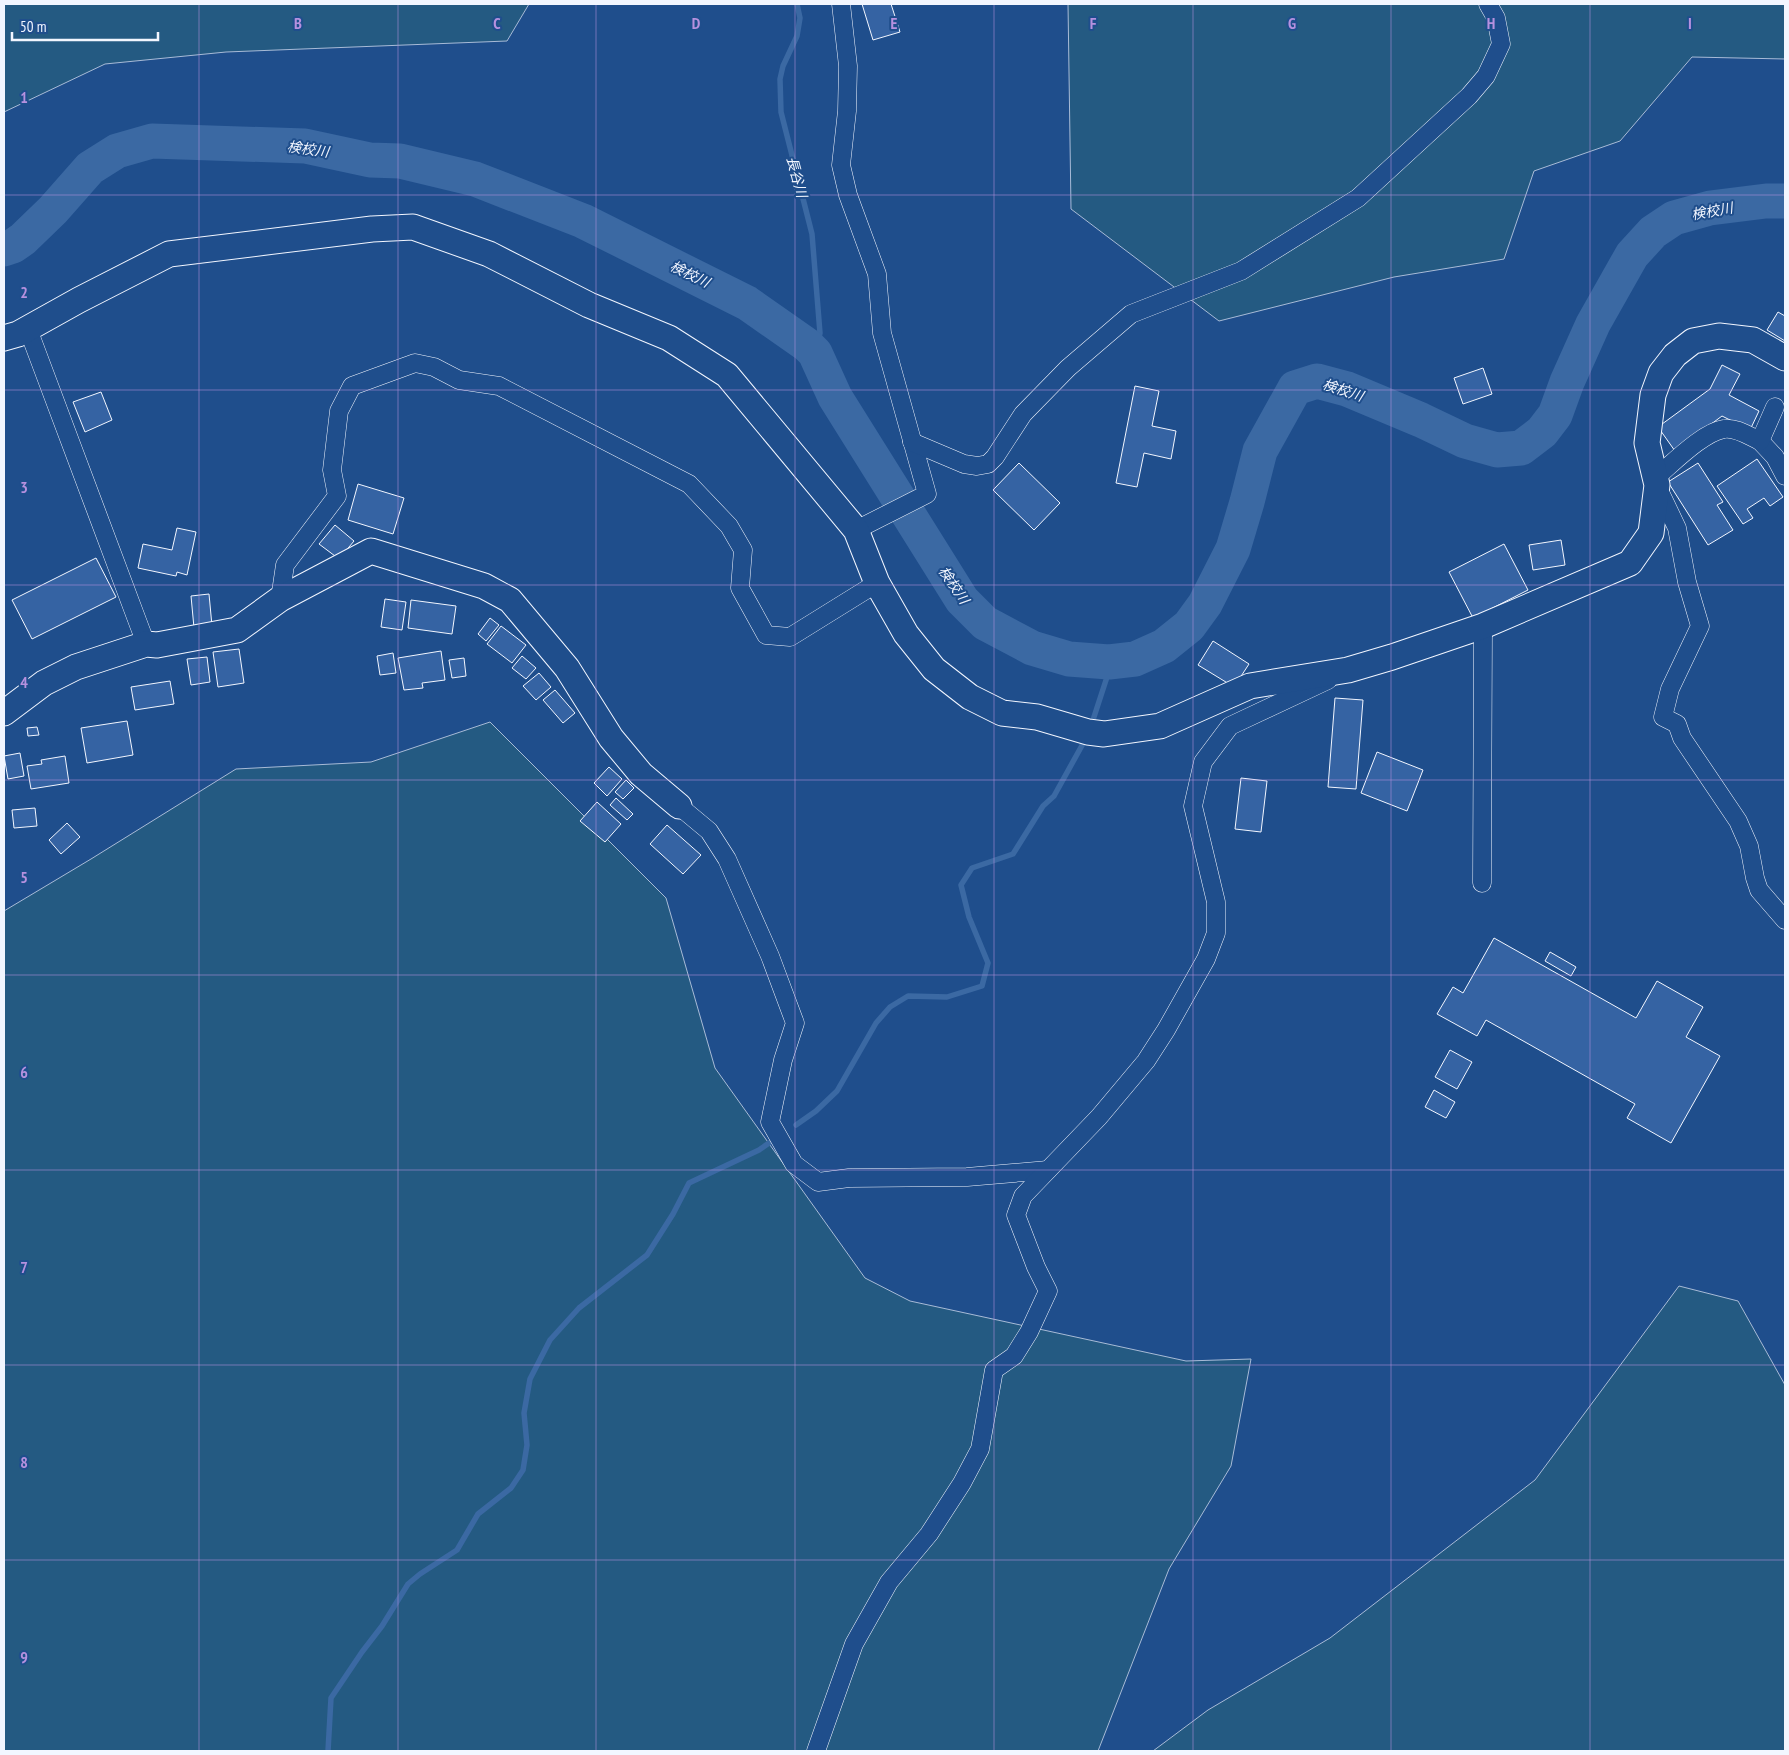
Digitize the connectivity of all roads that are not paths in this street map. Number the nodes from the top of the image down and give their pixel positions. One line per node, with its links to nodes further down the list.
1 (841, 4): 8 (street)
2 (1488, 4): 8 (street)
3 (28, 329): 4 (street); 11 (street); 15 (street)
4 (4, 338)
5 (1785, 358): 10 (street)
6 (1775, 407): 7 (street)
7 (1760, 441): 9 (street); 10 (street)
8 (912, 442): 11 (street)
9 (1785, 476)
10 (1656, 482): 14 (street); 20 (street)
11 (856, 530): 12 (street)
12 (877, 583): 13 (street); 16 (street)
13 (280, 599): 15 (street); 18 (street)
14 (1483, 626): 16 (street); 19 (street)
15 (146, 644): 17 (street)
16 (1348, 670): 21 (street)
17 (4, 713)
18 (679, 806): 21 (street)
19 (1482, 883)
20 (1785, 920)
21 (1048, 1170): 22 (street)
22 (816, 1751)

